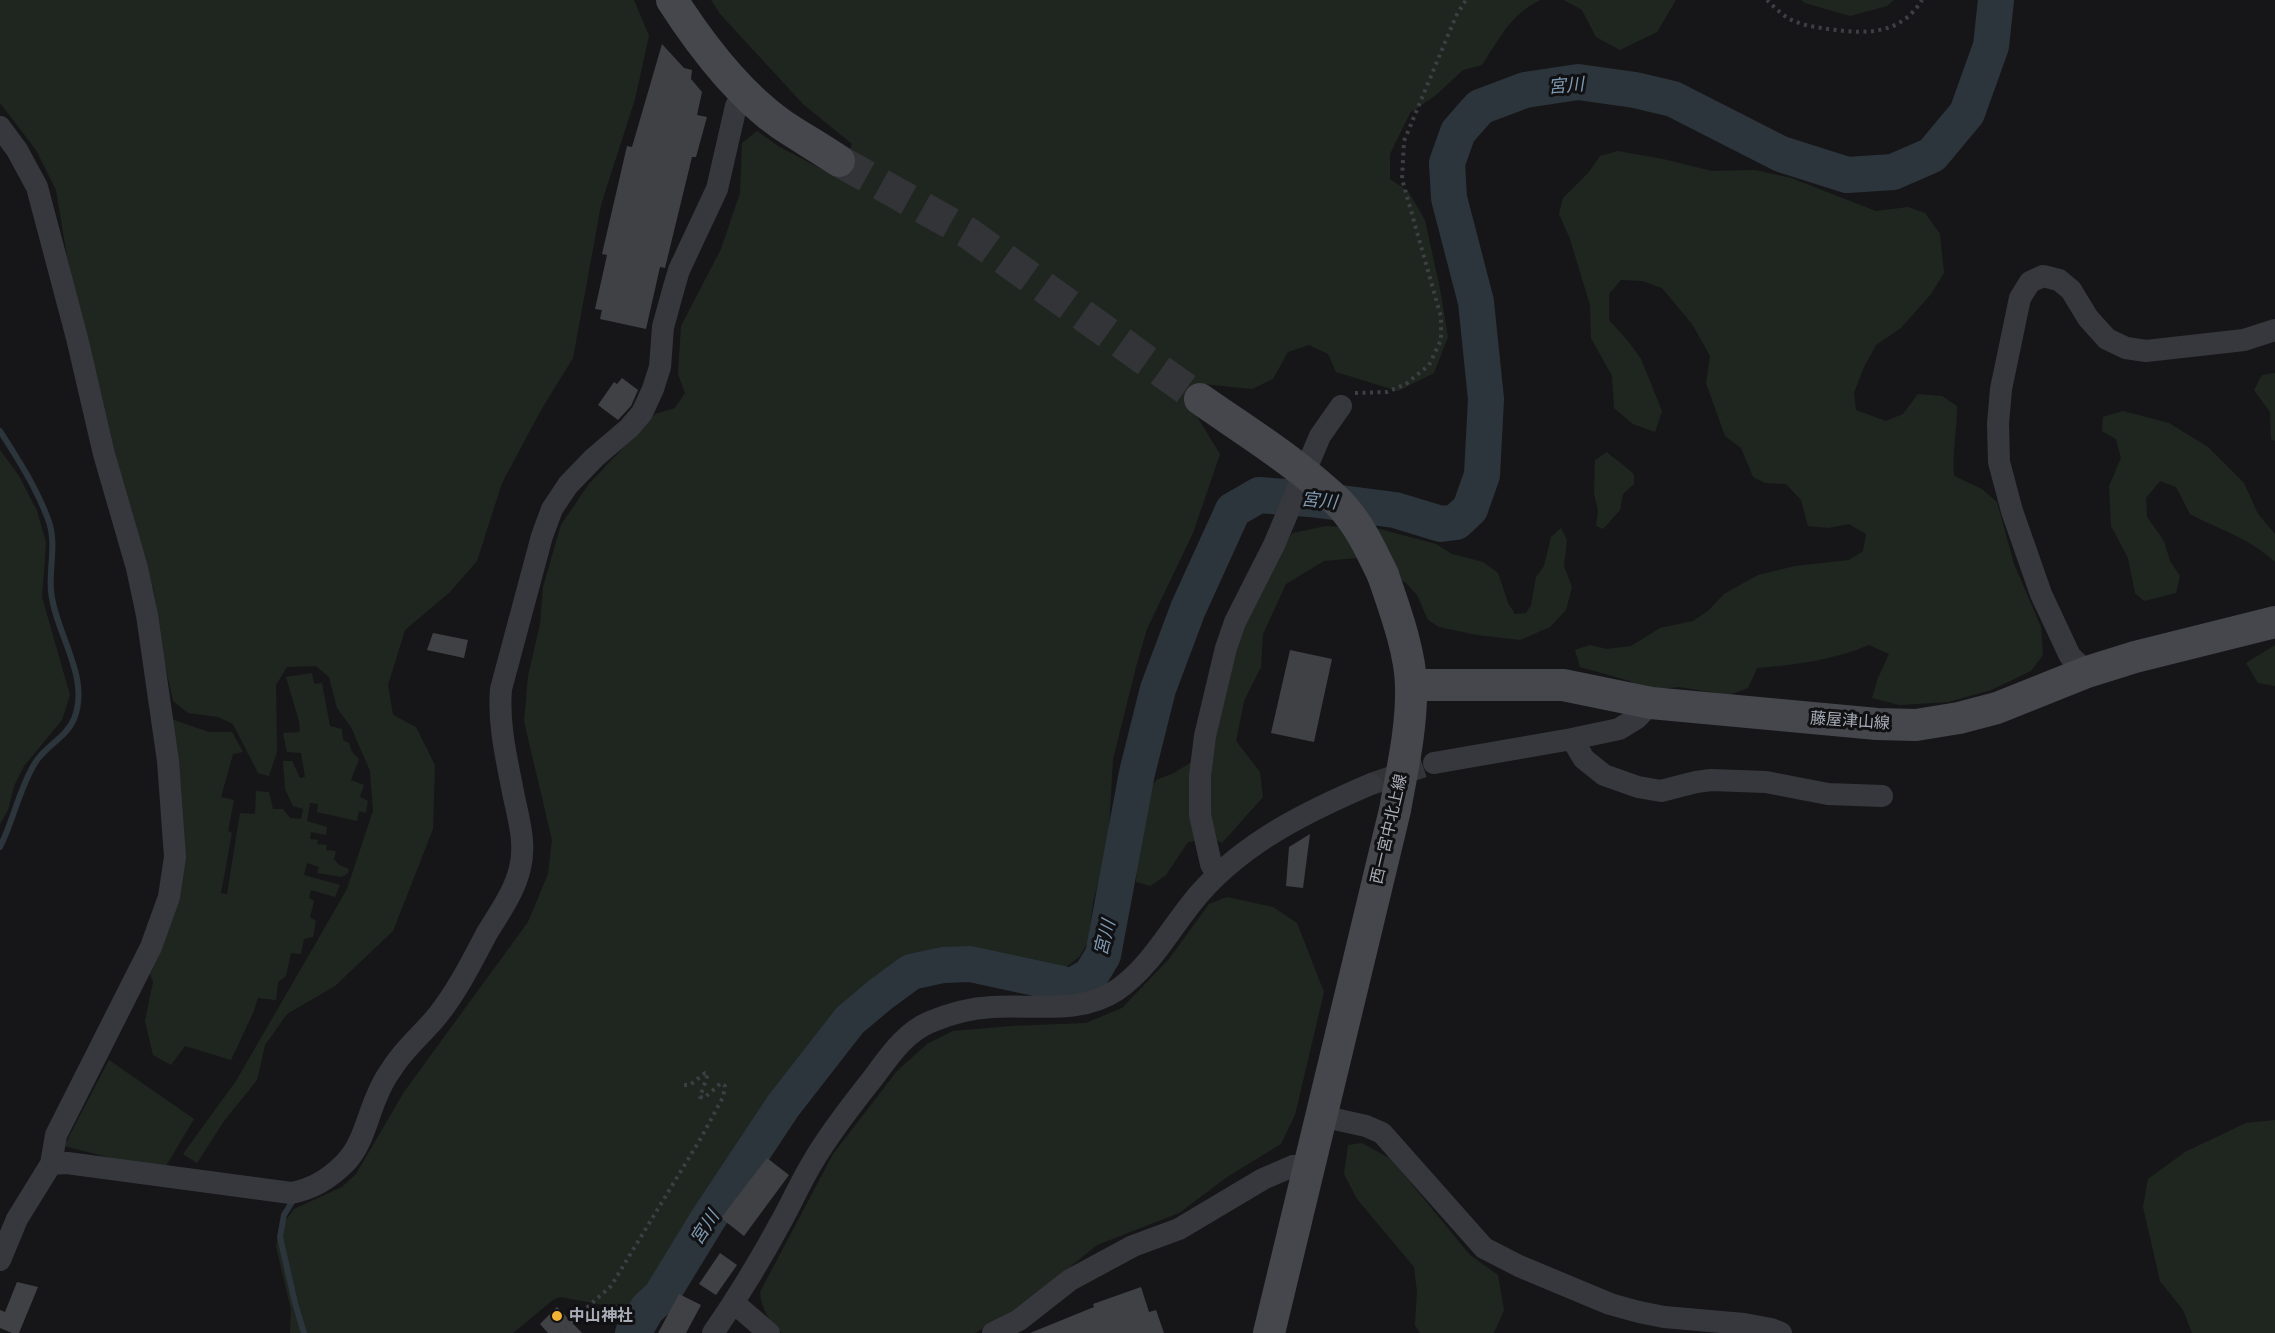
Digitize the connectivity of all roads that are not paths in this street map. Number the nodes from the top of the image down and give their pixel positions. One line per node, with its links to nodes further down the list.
1 (672, 0): 2 (main road)
2 (746, 93): 4 (main road); 18 (street)
3 (0, 127): 18 (street)
4 (839, 161)
5 (2275, 330): 9 (street)
6 (1200, 399): 10 (main road, 西一宮中北上線, bridge)
7 (1341, 406): 16 (street)
8 (2275, 622): 9 (main road, 藤屋津山線)
9 (2087, 672): 11 (main road, 藤屋津山線)
10 (1411, 685): 11 (main road, 藤屋津山線); 17 (main road, 西一宮中北上線)
11 (1651, 703): 12 (street)
12 (1572, 739): 13 (street); 15 (street)
13 (1434, 763)
14 (1371, 784): 16 (street)
15 (1882, 796)
16 (1217, 874): 21 (street)
17 (1321, 1116): 19 (main road, 西一宮中北上線); 26 (street)
18 (51, 1164): 20 (street)
19 (1309, 1165): 24 (street); 25 (main road, 西一宮中北上線)
20 (0, 1260)
21 (734, 1303): 22 (street); 23 (street)
22 (713, 1333)
23 (769, 1333)
24 (993, 1333)
25 (1269, 1333)
26 (1781, 1333)

